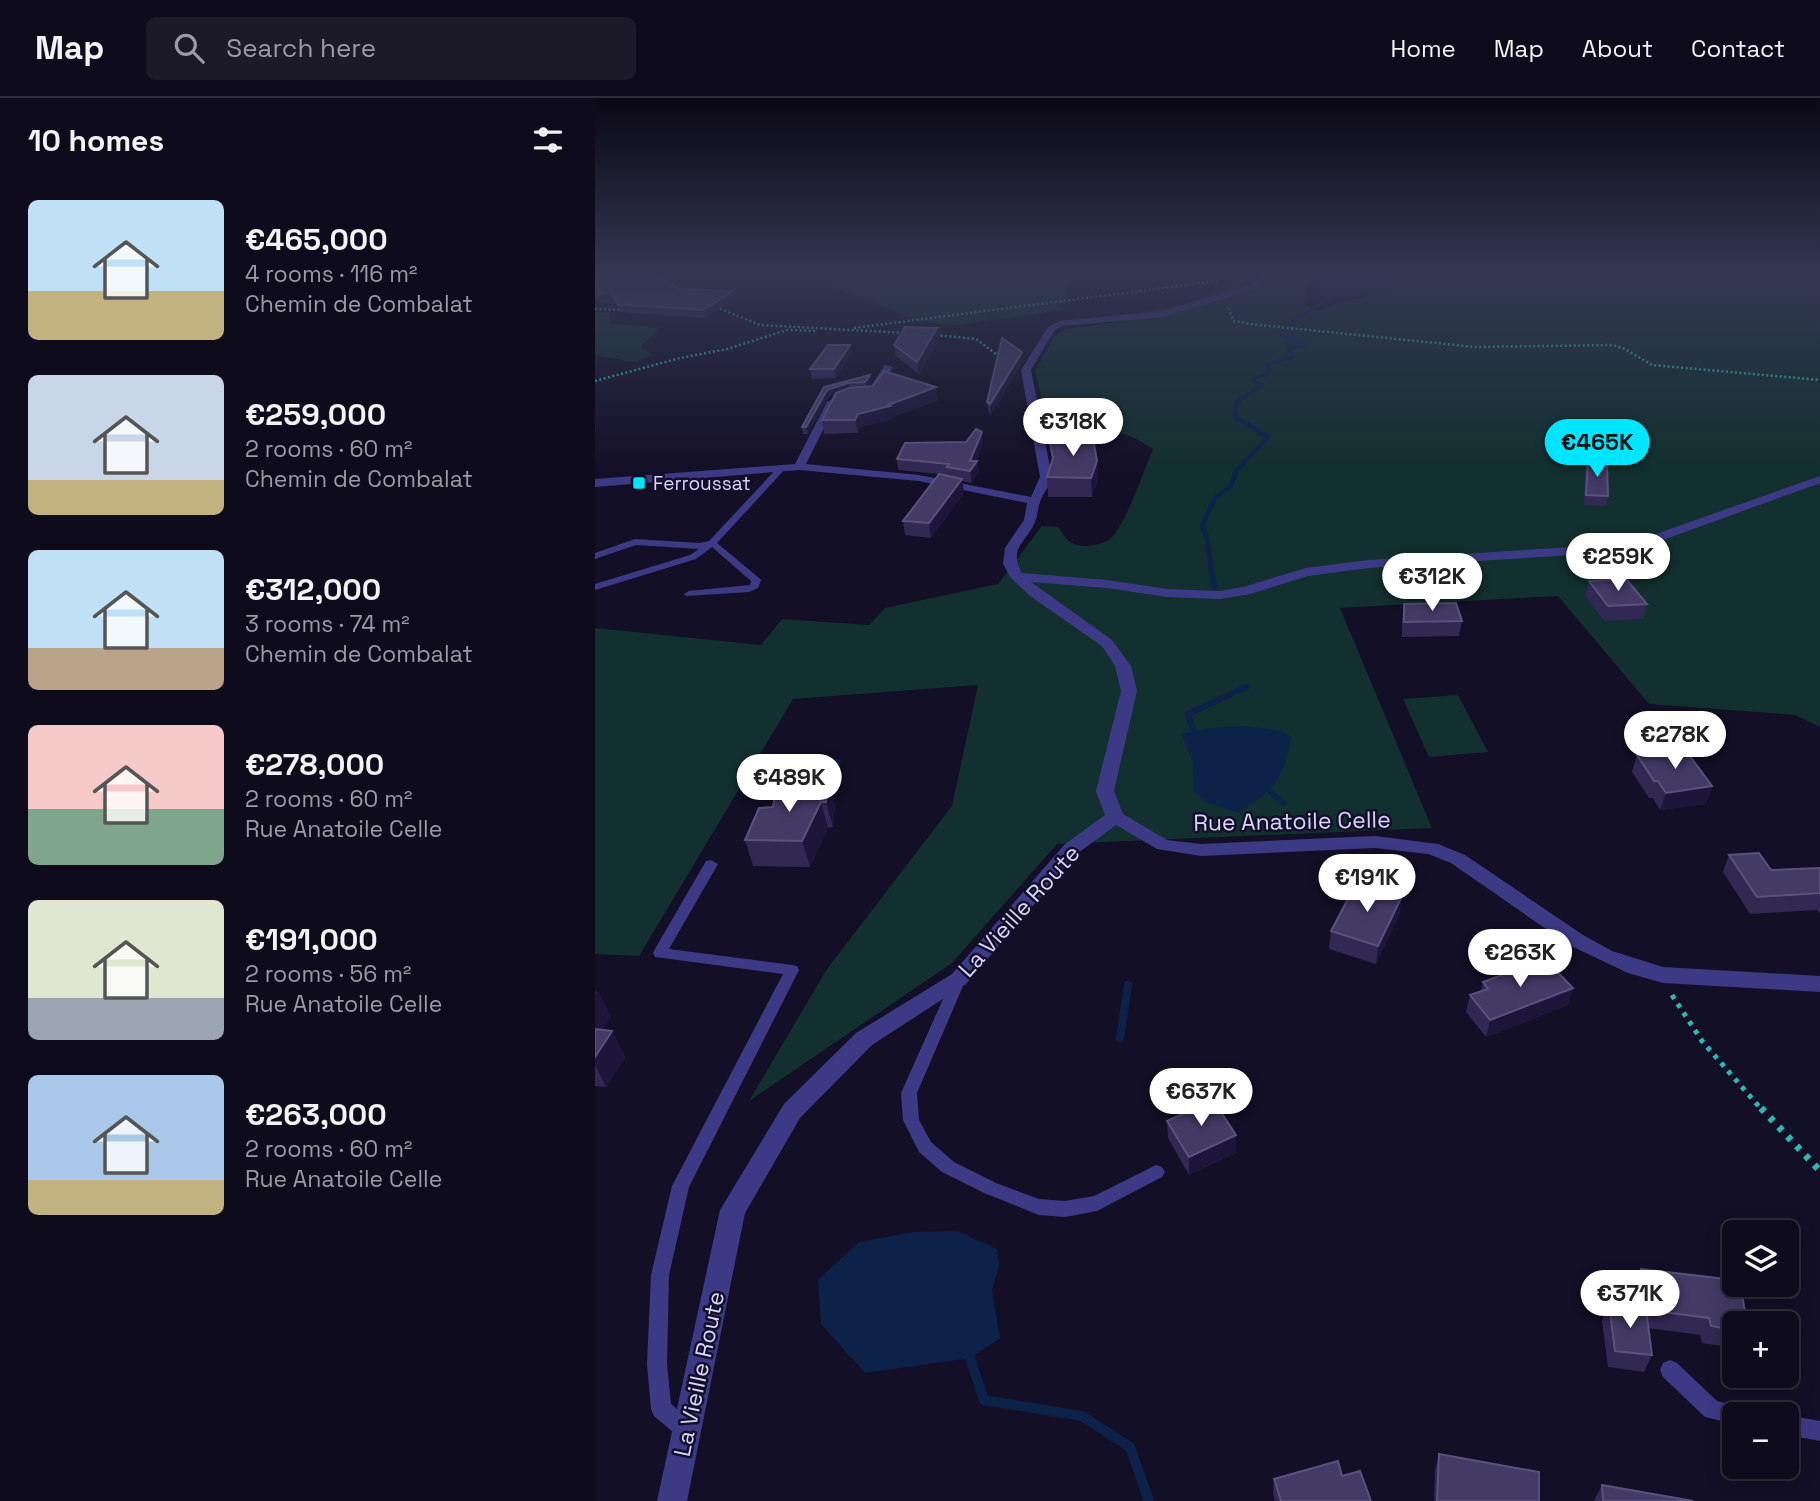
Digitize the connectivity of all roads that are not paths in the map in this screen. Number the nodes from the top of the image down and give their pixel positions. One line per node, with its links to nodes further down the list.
1 (1045, 338): 9 (street)
2 (888, 367): 3 (street)
3 (861, 395)
4 (842, 398): 6 (street)
5 (783, 467): 6 (street); 8 (street); 10 (lane)
6 (799, 467): 9 (street)
7 (1820, 479): 12 (street)
8 (595, 483)
9 (1034, 501): 12 (street)
10 (712, 543): 11 (lane); 13 (lane); 14 (lane)
11 (595, 556)
12 (1017, 577): 15 (street)
13 (595, 587)
14 (689, 594)
15 (1115, 817): 17 (street, La Vieille Route); 18 (street, Rue Anatoile Celle)
16 (711, 864): 24 (lane)
17 (959, 979): 19 (lane); 24 (street, La Vieille Route)
18 (1820, 985)
19 (1156, 1172)
20 (1670, 1370): 21 (lane)
21 (1722, 1412)
22 (1799, 1427): 23 (lane)
23 (1820, 1431)
24 (687, 1432): 25 (street, La Vieille Route)
25 (672, 1501)

